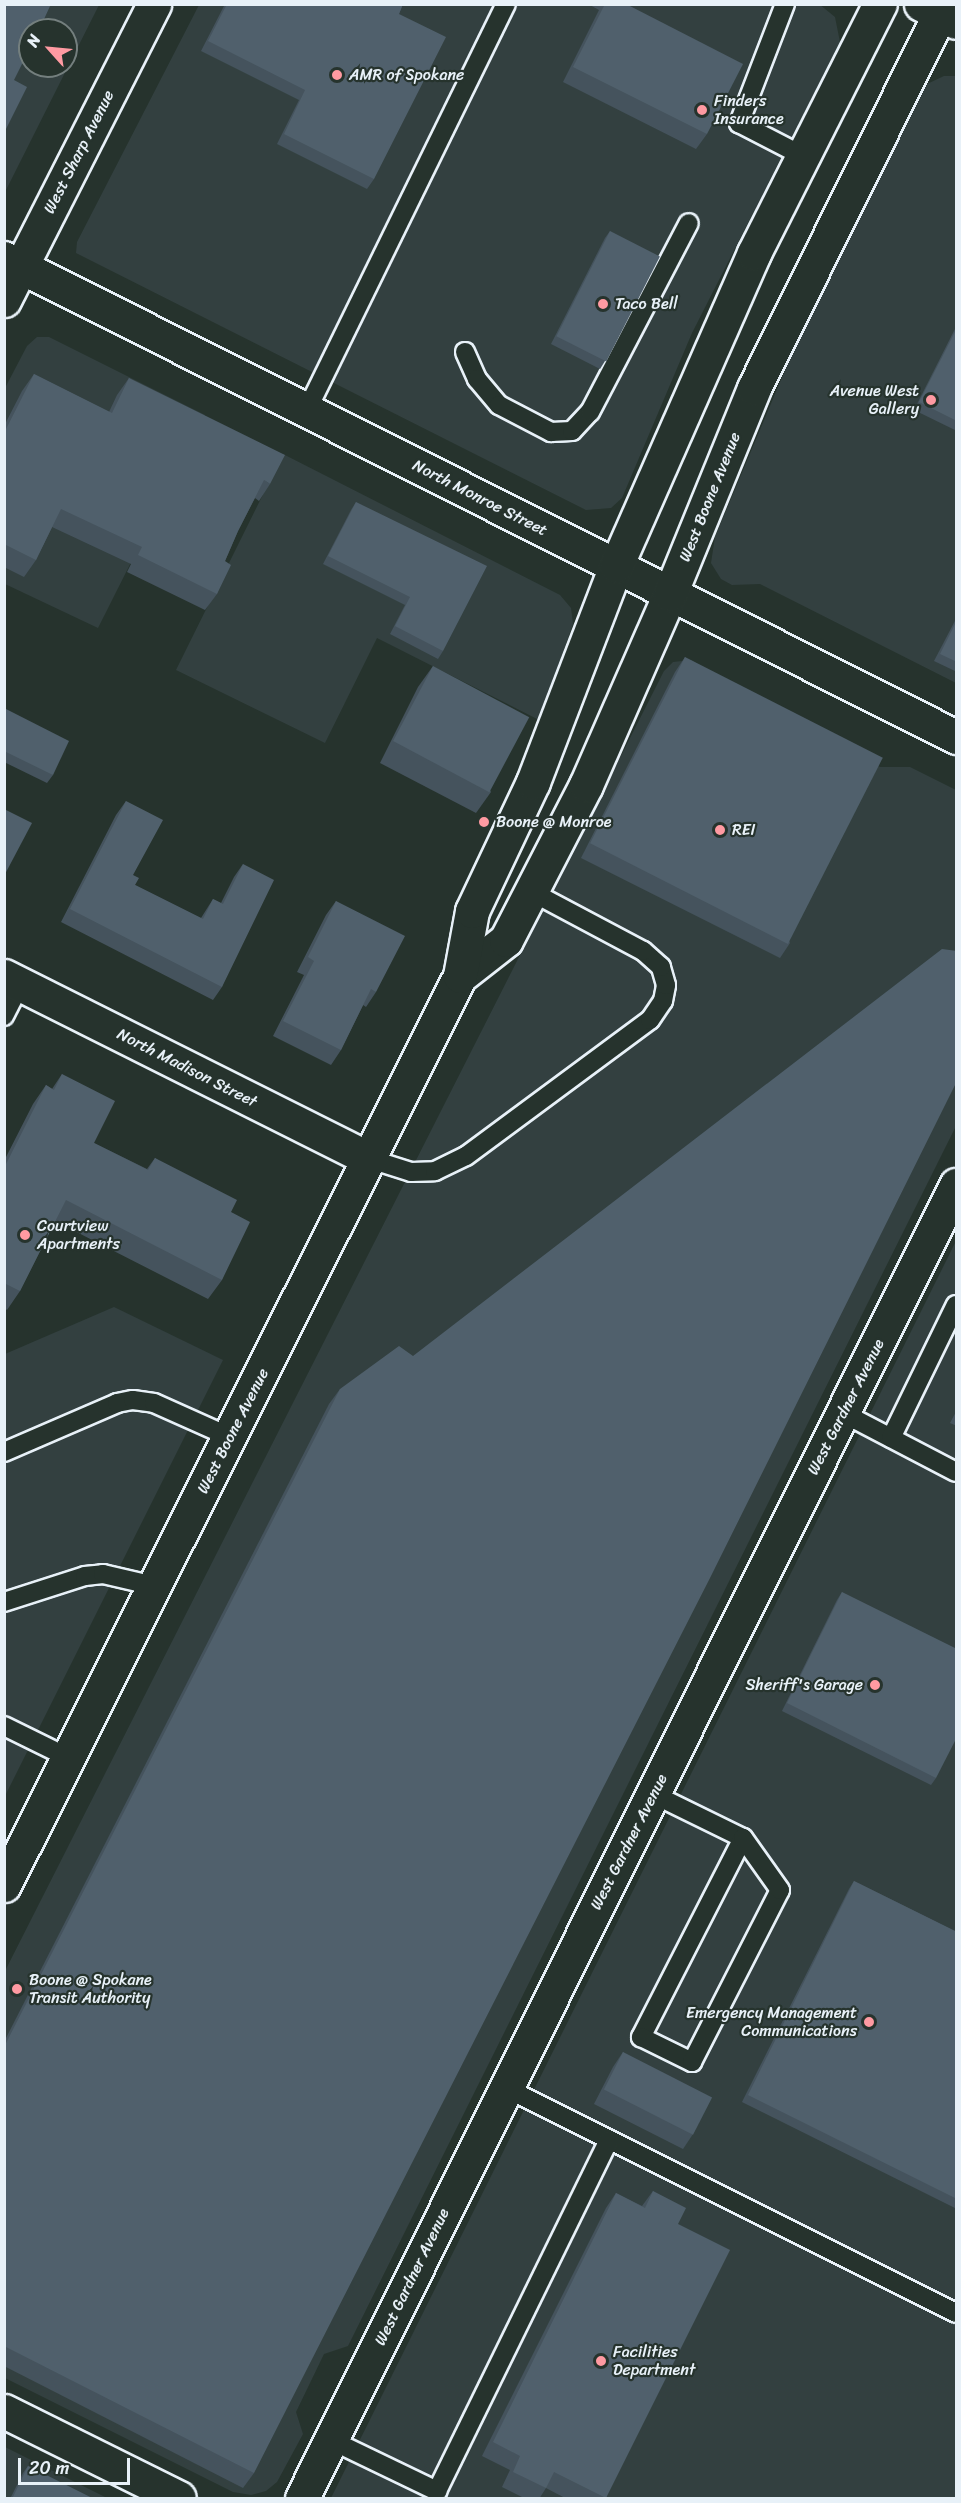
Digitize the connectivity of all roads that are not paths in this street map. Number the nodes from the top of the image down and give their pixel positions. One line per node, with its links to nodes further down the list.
1 (154, 4): 8 (main road, West Sharp Avenue)
2 (506, 4): 11 (lane)
3 (785, 4): 6 (lane)
4 (880, 4): 6 (main road, West Boone Avenue)
5 (941, 11): 13 (main road, West Boone Avenue)
6 (803, 156): 12 (main road, West Boone Avenue)
7 (688, 224): 10 (lane)
8 (13, 262): 9 (main road, West Sharp Avenue); 11 (main road, North Monroe Street)
9 (4, 300)
10 (465, 351)
11 (307, 410): 12 (main road, North Monroe Street)
12 (616, 566): 13 (main road, North Monroe Street); 16 (main road, West Boone Avenue)
13 (670, 594): 14 (main road, North Monroe Street); 15 (main road, West Boone Avenue)
14 (957, 737)
15 (532, 892): 16 (main road, West Boone Avenue); 19 (lane)
16 (460, 976): 19 (main road, West Boone Avenue)
17 (12, 980): 18 (lane); 19 (main road, North Madison Street)
18 (4, 1016)
19 (370, 1159): 23 (main road, West Boone Avenue)
20 (954, 1196): 22 (main road, West Gardner Avenue)
21 (957, 1305): 24 (lane)
22 (843, 1413): 24 (lane); 31 (main road, West Gardner Avenue)
23 (230, 1437): 25 (lane); 27 (main road, West Boone Avenue)
24 (891, 1438): 26 (lane)
25 (4, 1452)
26 (957, 1472)
27 (155, 1586): 28 (lane); 30 (main road, West Boone Avenue)
28 (4, 1602)
29 (4, 1726): 30 (lane)
30 (69, 1758): 33 (main road, West Boone Avenue)
31 (652, 1794): 32 (lane); 34 (main road, West Gardner Avenue)
32 (743, 1838): 32 (lane)
33 (4, 1885)
34 (506, 2088): 35 (lane); 38 (main road, West Gardner Avenue)
35 (609, 2140): 36 (lane); 38 (lane)
36 (957, 2313)
37 (4, 2411): 39 (main road)
38 (331, 2439): 40 (main road, West Gardner Avenue)
39 (179, 2499)
40 (302, 2499)

